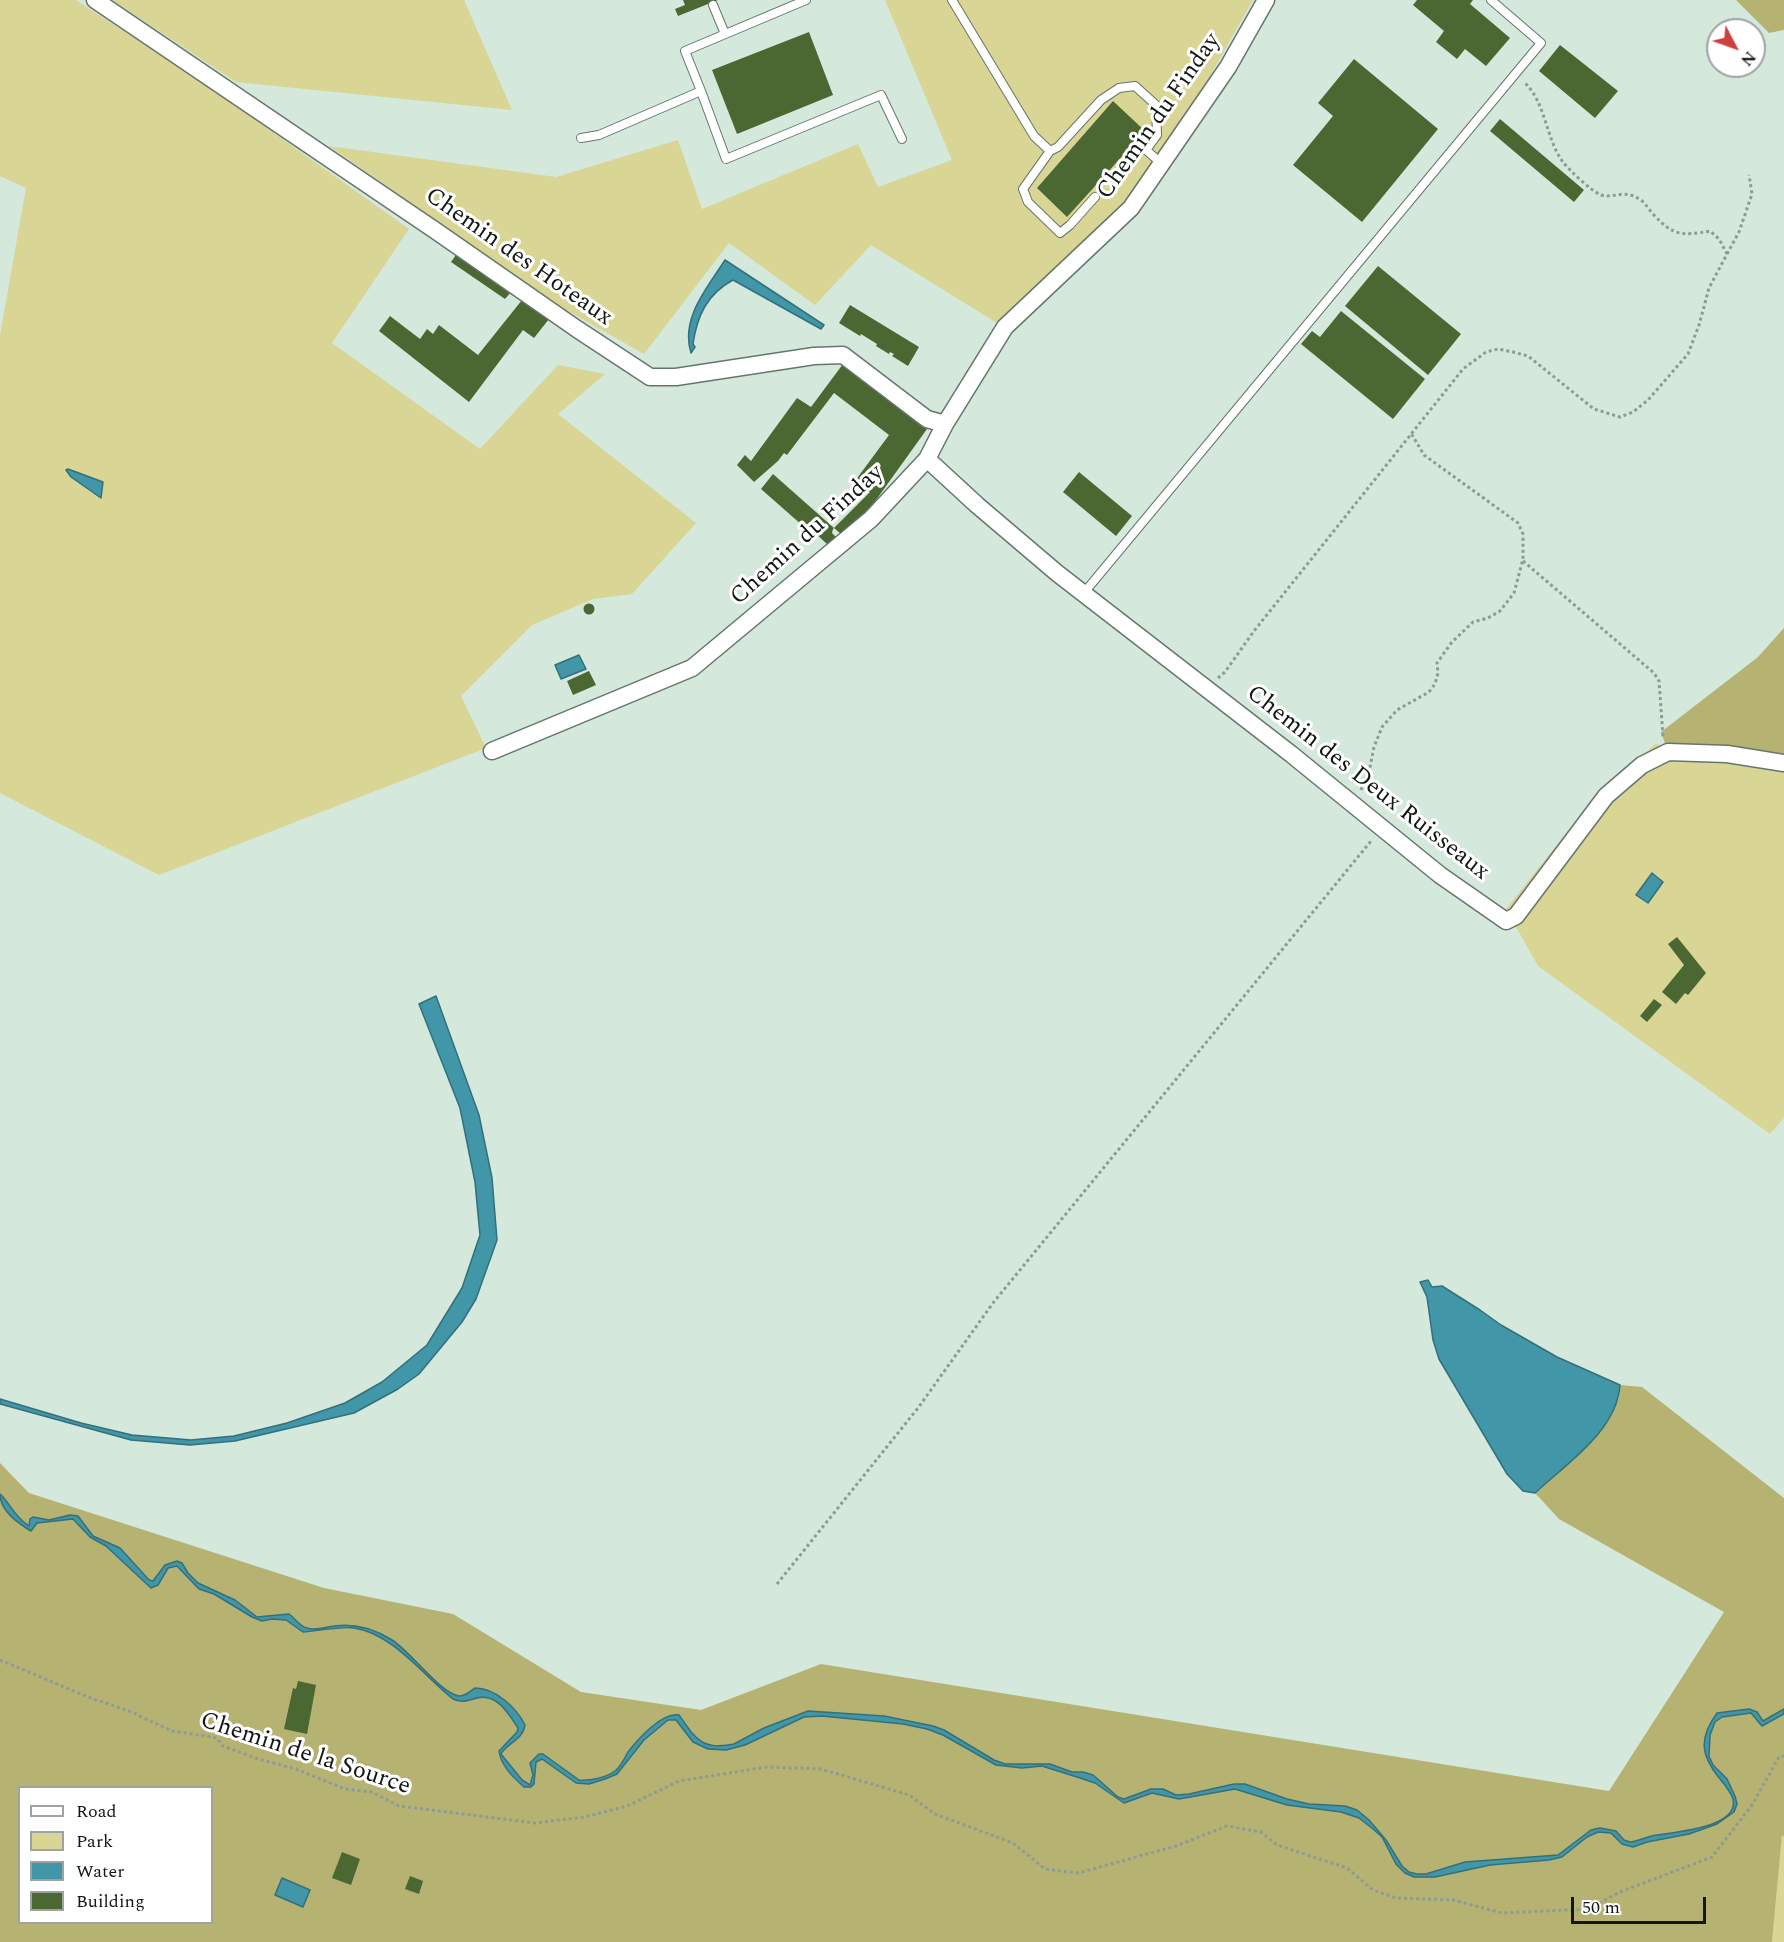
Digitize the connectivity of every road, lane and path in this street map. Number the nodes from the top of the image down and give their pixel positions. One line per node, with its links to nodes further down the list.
1 (95, 0): 17 (street, Chemin des Hoteaux)
2 (806, 0): 7 (lane)
3 (952, 0): 12 (lane)
4 (1266, 0): 13 (street, Chemin du Finday)
5 (1491, 0): 8 (lane)
6 (713, 5): 7 (lane)
7 (725, 34): 9 (lane)
8 (1516, 74): 16 (path); 21 (lane)
9 (701, 91): 10 (lane); 11 (lane)
10 (581, 138)
11 (902, 139)
12 (1050, 151): 13 (lane); 15 (lane)
13 (1161, 164): 17 (street, Chemin du Finday)
14 (1749, 175): 16 (path)
15 (1095, 197)
16 (1727, 254): 18 (path)
17 (945, 424): 19 (street, Chemin du Finday)
18 (1412, 433): 20 (path); 22 (path)
19 (927, 459): 21 (street, Chemin des Deux Ruisseaux); 23 (street, Chemin du Finday)
20 (1522, 561): 24 (path); 26 (path)
21 (1083, 594): 22 (street, Chemin des Deux Ruisseaux)
22 (1204, 688): 26 (street, Chemin des Deux Ruisseaux)
23 (492, 751)
24 (1668, 752): 25 (street, Chemin des Deux Ruisseaux); 27 (street, Chemin des Deux Ruisseaux)
25 (1784, 763)
26 (1352, 802): 27 (street, Chemin des Deux Ruisseaux)
27 (1372, 819): 28 (path)
28 (777, 1584)
29 (0, 1660): 30 (path, Chemin de la Source)
30 (1784, 1756)

